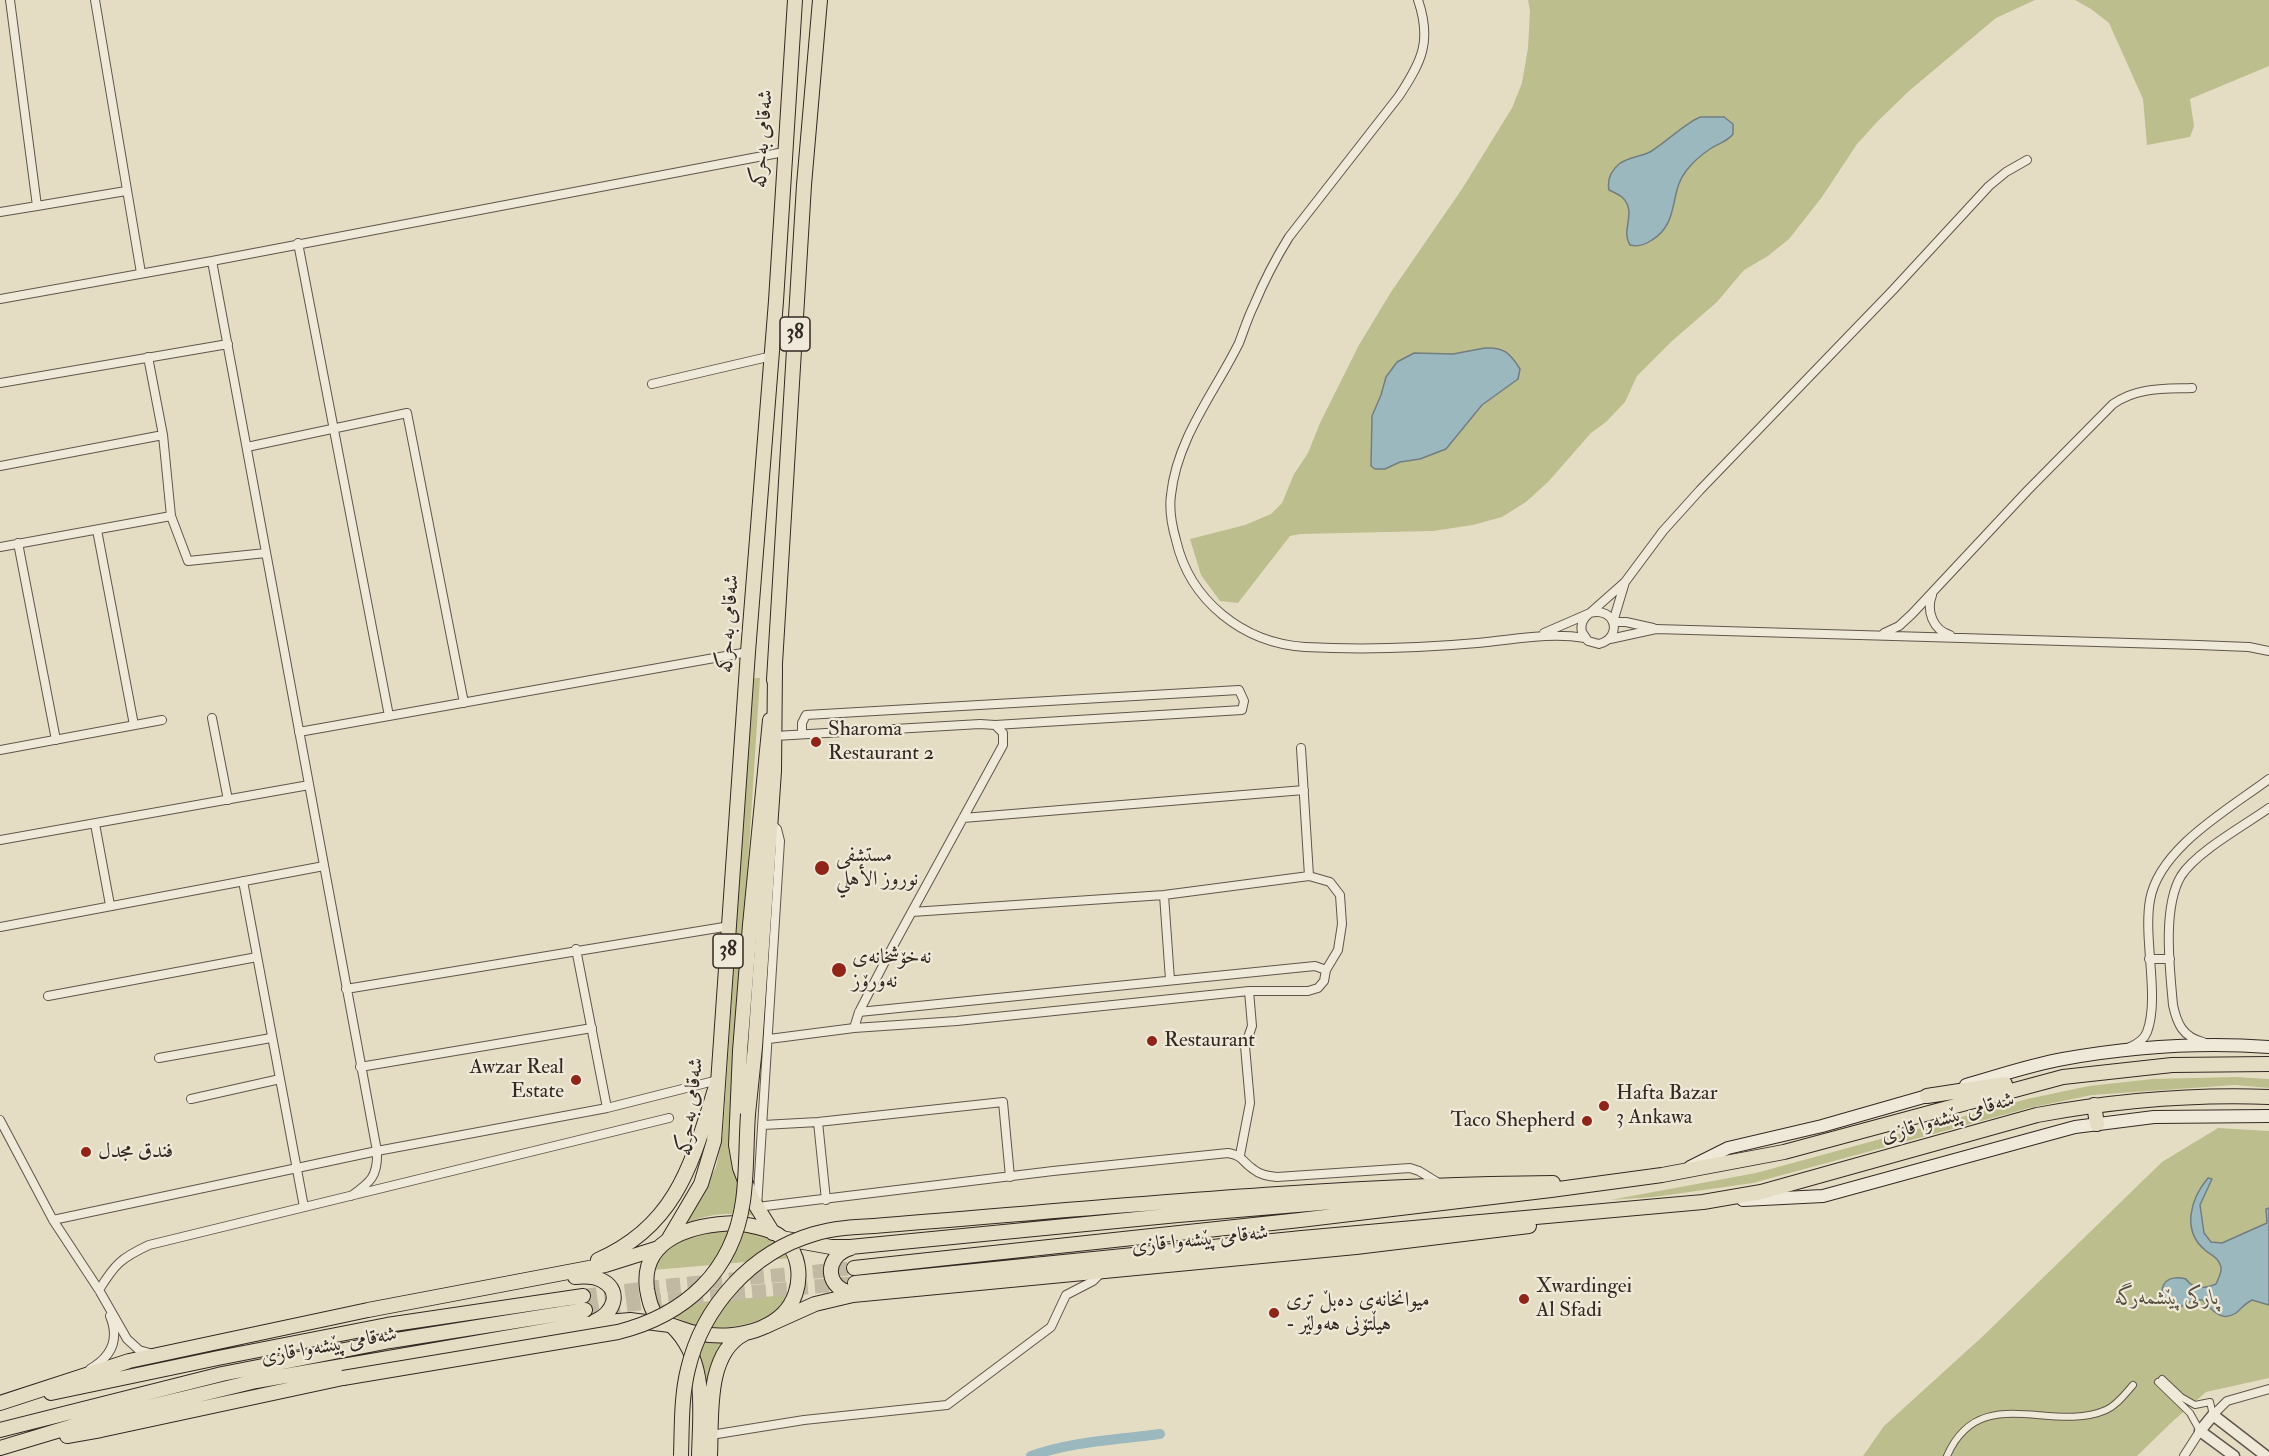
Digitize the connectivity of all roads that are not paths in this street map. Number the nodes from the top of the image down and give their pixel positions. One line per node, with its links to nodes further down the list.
1 (10, 0): 9 (street)
2 (96, 0): 8 (street)
3 (795, 0): 6 (main road, شەقامی بەحرکە / 38)
4 (820, 0): 44 (main road, شەقامی بەحرکە / 38)
5 (1418, 0): 35 (street)
6 (784, 152): 11 (street); 16 (main road, شەقامی بەحرکە / 38)
7 (2027, 160): 30 (street)
8 (126, 192): 9 (street); 13 (street)
9 (38, 206): 10 (street)
10 (0, 212)
11 (298, 243): 12 (street); 21 (street)
12 (212, 261): 13 (street); 15 (street)
13 (141, 273): 14 (street)
14 (0, 299)
15 (228, 344): 17 (street); 23 (street)
16 (772, 356): 19 (street); 43 (main road, شەقامی بەحرکە / 38)
17 (148, 357): 18 (street); 22 (street)
18 (0, 383)
19 (652, 384)
20 (2192, 388): 31 (street)
21 (333, 428): 23 (street); 45 (street); 46 (street)
22 (163, 435): 24 (street); 25 (street)
23 (247, 447): 29 (street)
24 (0, 466)
25 (171, 516): 26 (street); 29 (street)
26 (97, 530): 27 (street); 50 (street)
27 (18, 543): 28 (street); 54 (street)
28 (0, 547)
29 (266, 553): 51 (street)
30 (1625, 582): 32 (street); 33 (street)
31 (1937, 587): 36 (street); 38 (street)
32 (1590, 613): 33 (street); 35 (street); 37 (street)
33 (1613, 622): 34 (street); 39 (street)
34 (1656, 629): 36 (street); 39 (street)
35 (1538, 635): 37 (street)
36 (1868, 636): 38 (street)
37 (1585, 638): 39 (street)
38 (1964, 638): 41 (street)
39 (1610, 639)
40 (2269, 644): 41 (street)
41 (2249, 647): 42 (street)
42 (2269, 651)
43 (748, 652): 45 (street); 72 (main road, شەقامی بەحرکە / 38)
44 (775, 669): 53 (main road); 121 (main road, شەقامی بەحرکە / 38)
45 (464, 703): 46 (street)
46 (389, 716): 51 (street)
47 (212, 718): 60 (street)
48 (162, 720): 50 (street)
49 (995, 725): 52 (street); 52 (street); 62 (street)
50 (134, 726): 54 (street)
51 (299, 732): 58 (street)
52 (802, 734): 53 (street)
53 (775, 736): 63 (main road)
54 (56, 740): 56 (street)
55 (1300, 748): 59 (street)
56 (0, 750)
57 (2269, 779): 76 (street)
58 (309, 785): 60 (street); 66 (street)
59 (1304, 790): 62 (street); 67 (street)
60 (228, 800): 64 (street)
61 (2269, 808): 77 (street)
62 (963, 818): 71 (street)
63 (770, 823): 87 (street); 147 (main road, bridge)
64 (95, 824): 65 (street); 70 (street)
65 (0, 840)
66 (324, 866): 68 (street); 80 (street)
67 (1309, 876): 69 (street); 78 (street)
68 (243, 881): 70 (street); 75 (street)
69 (1164, 896): 71 (street); 79 (street)
70 (110, 905): 73 (street)
71 (912, 912): 83 (street)
72 (730, 926): 74 (street); 96 (main road, شەقامی بەحرکە / 38)
73 (0, 927)
74 (576, 949): 80 (street); 84 (street)
75 (257, 957): 82 (street); 86 (street)
76 (2149, 959): 77 (street); 90 (street)
77 (2170, 959): 88 (street)
78 (1326, 970): 79 (street); 81 (street)
79 (1170, 980): 83 (street)
80 (346, 989): 93 (street)
81 (1249, 991): 85 (street); 111 (street)
82 (48, 996)
83 (859, 1012): 85 (street)
84 (592, 1028): 93 (street); 102 (street)
85 (854, 1028): 87 (street)
86 (271, 1038): 91 (street); 95 (street)
87 (769, 1039): 109 (street)
88 (2240, 1046): 89 (main road); 90 (main road)
89 (2269, 1047)
90 (2114, 1052): 97 (main road)
91 (159, 1058)
92 (2269, 1064): 94 (main road, شەقامی پێشەوا قازی)
93 (360, 1067): 110 (street)
94 (2063, 1077): 97 (main road); 104 (main road, شەقامی پێشەوا قازی)
95 (280, 1079): 99 (street); 112 (street)
96 (718, 1080): 102 (street); 125 (main road, شەقامی بەحرکە / 38); 130 (main road)
97 (1927, 1096): 100 (main road)
98 (2269, 1097): 101 (main road, شەقامی پێشەوا قازی)
99 (191, 1099)
100 (1904, 1103): 104 (main road); 113 (main road)
101 (2094, 1105): 108 (main road); 119 (main road, شەقامی پێشەوا قازی)
102 (607, 1108): 110 (street)
103 (2269, 1116): 108 (main road)
104 (1909, 1117): 113 (main road, شەقامی پێشەوا قازی)
105 (669, 1118): 117 (street)
106 (0, 1120): 123 (street)
107 (818, 1122): 109 (street); 114 (street); 118 (street)
108 (2097, 1124): 119 (main road)
109 (763, 1125): 121 (street)
110 (377, 1151): 112 (street); 117 (street)
111 (1240, 1155): 114 (street); 116 (street)
112 (297, 1167): 120 (street); 123 (street)
113 (1666, 1174): 115 (main road, شەقامی پێشەوا قازی); 127 (main road, شەقامی پێشەوا قازی)
114 (1010, 1177): 118 (street)
115 (1553, 1183): 116 (main road); 126 (main road, شەقامی پێشەوا قازی)
116 (1440, 1184): 149 (main road, bridge)
117 (351, 1196): 120 (street)
118 (826, 1200): 121 (street)
119 (1703, 1202): 122 (main road, شەقامی پێشەوا قازی)
120 (304, 1207): 132 (street)
121 (757, 1207): 124 (main road, شەقامی بەحرکە / 38)
122 (1642, 1208): 128 (main road, شەقامی پێشەوا قازی); 131 (main road, شەقامی پێشەوا قازی)
123 (53, 1220): 132 (street)
124 (777, 1235): 125 (main road, شەقامی پێشەوا قازی); 126 (main road, شەقامی پێشەوا قازی); 136 (main road, شەقامی پێشەوا قازی / 38)
125 (664, 1244): 129 (main road, شەقامی پێشەوا قازی); 135 (main road, شەقامی پێشەوا قازی / 38)
126 (859, 1246): 133 (main road)
127 (854, 1268)
128 (1101, 1272): 133 (main road, شەقامی پێشەوا قازی); 146 (street)
129 (546, 1278): 130 (main road, شەقامی پێشەوا قازی); 134 (main road)
130 (519, 1282): 138 (main road, شەقامی پێشەوا قازی)
131 (855, 1283)
132 (99, 1290): 138 (street); 139 (street)
133 (872, 1294): 136 (main road, شەقامی پێشەوا قازی)
134 (585, 1324): 135 (main road, شەقامی پێشەوا قازی); 147 (main road, شەقامی پێشەوا قازی)
135 (670, 1325): 137 (main road, شەقامی پێشەوا قازی / 38); 150 (main road)
136 (766, 1326): 137 (main road, شەقامی پێشەوا قازی / 38)
137 (752, 1330): 146 (main road)
138 (161, 1354): 139 (main road, شەقامی پێشەوا قازی)
139 (78, 1376): 142 (main road, شەقامی پێشەوا قازی)
140 (2133, 1385): 152 (street)
141 (2269, 1389): 143 (street)
142 (0, 1403): 144 (main road, شەقامی پێشەوا قازی)
143 (2213, 1415): 145 (street); 145 (street); 155 (street)
144 (0, 1430)
145 (2200, 1431): 153 (street); 154 (street)
146 (711, 1435): 151 (main road)
147 (23, 1443): 148 (main road, شەقامی پێشەوا قازی)
148 (0, 1449)
149 (681, 1456)
150 (699, 1456)
151 (710, 1456)
152 (1947, 1456)
153 (2184, 1456)
154 (2234, 1456)
155 (2266, 1456)

